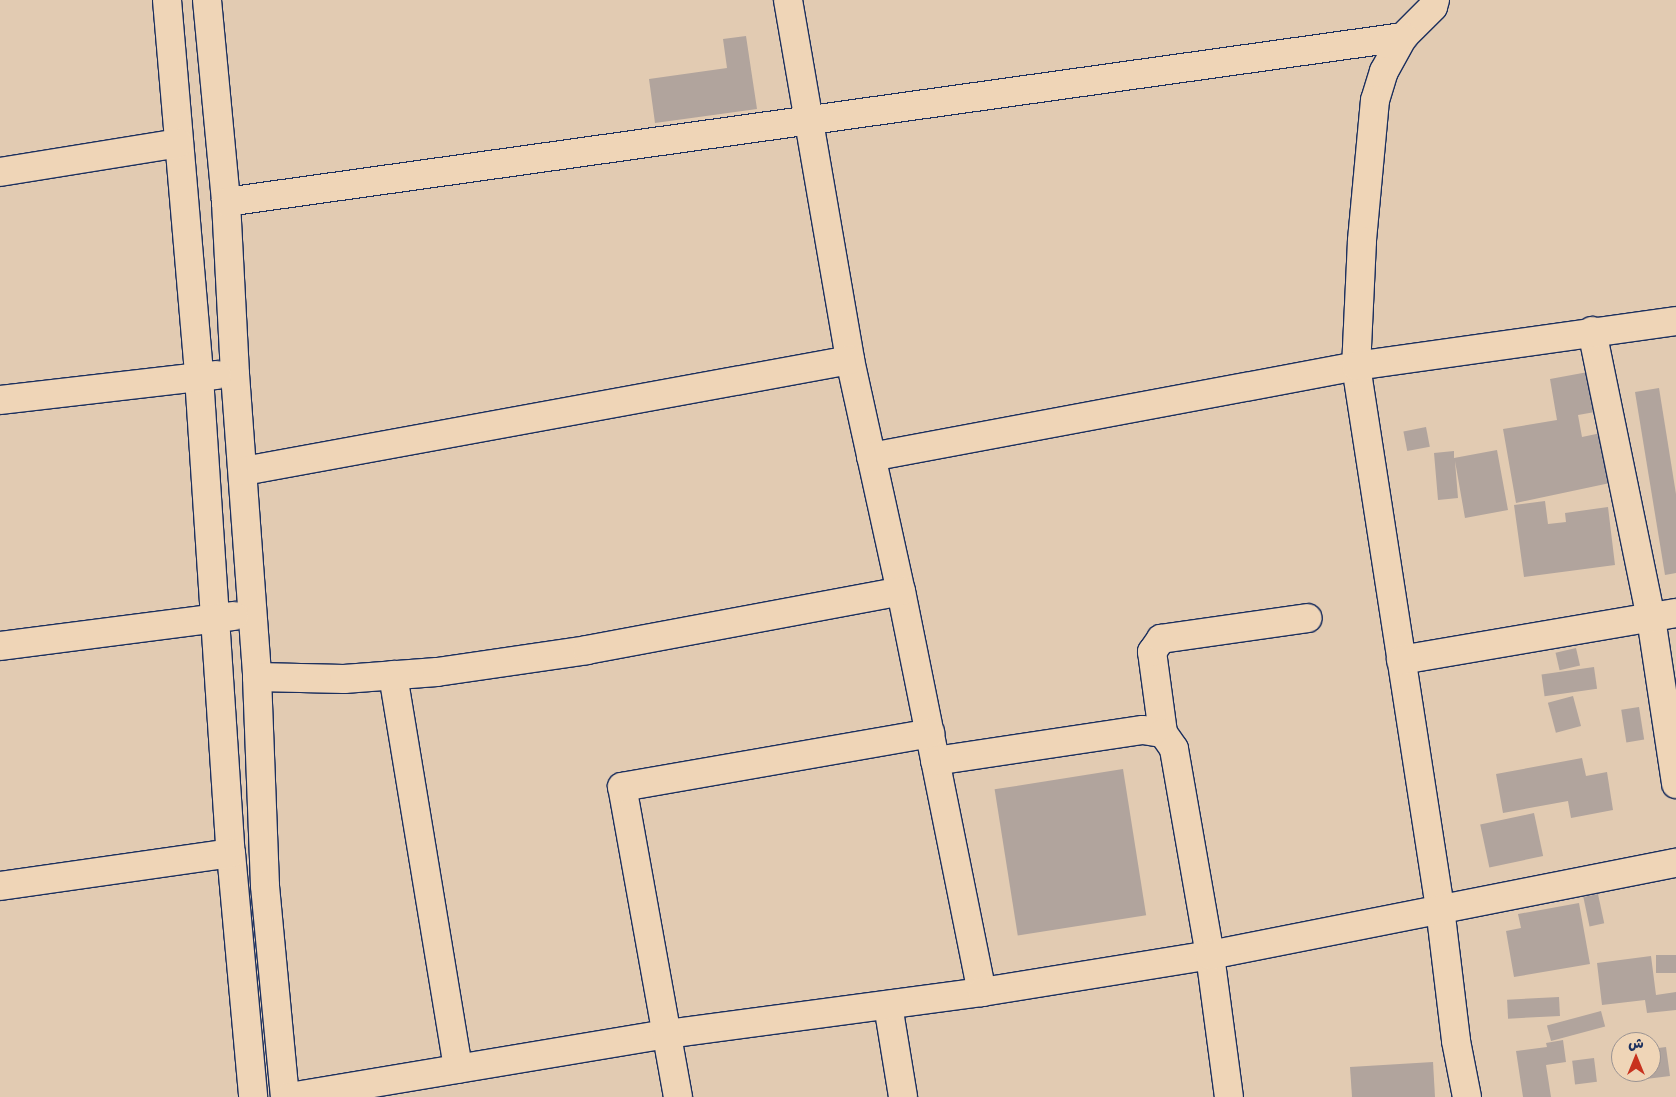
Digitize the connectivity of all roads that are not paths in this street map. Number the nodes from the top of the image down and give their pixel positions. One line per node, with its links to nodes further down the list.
1 (168, 0): 7 (street)
2 (207, 0): 9 (street)
3 (788, 0): 6 (street)
4 (1435, 0): 5 (street)
5 (1403, 37): 6 (street); 13 (street)
6 (808, 120): 9 (street); 12 (street)
7 (179, 143): 8 (street); 15 (street)
8 (0, 172)
9 (226, 202): 14 (street)
10 (1676, 321): 11 (street)
11 (1592, 331): 13 (street); 21 (street)
12 (850, 360): 17 (street); 18 (street)
13 (1356, 366): 17 (street); 25 (street)
14 (235, 374): 15 (street); 18 (street)
15 (199, 377): 16 (street); 22 (street)
16 (0, 400)
17 (871, 456): 19 (street)
18 (244, 471): 20 (street)
19 (901, 591): 26 (street); 28 (street)
20 (253, 613): 22 (street); 27 (street)
21 (1664, 616): 25 (street); 31 (street)
22 (216, 618): 24 (street); 32 (street)
23 (1308, 618): 29 (street)
24 (0, 646)
25 (1400, 660): 35 (street)
26 (393, 676): 27 (street); 40 (street)
27 (257, 677): 42 (street)
28 (930, 733): 30 (street); 39 (street)
29 (1163, 733): 30 (street); 36 (street)
30 (935, 760): 37 (street)
31 (1676, 784)
32 (231, 853): 34 (street); 41 (street)
33 (1676, 863): 35 (street)
34 (0, 886)
35 (1440, 908): 36 (street); 47 (street)
36 (1210, 955): 37 (street); 46 (street)
37 (982, 992): 38 (street)
38 (888, 1005): 39 (street); 45 (street)
39 (667, 1034): 40 (street); 44 (street)
40 (458, 1069): 43 (street)
41 (253, 1097)
42 (285, 1097)
43 (290, 1097)
44 (678, 1097)
45 (903, 1097)
46 (1229, 1097)
47 (1467, 1097)

